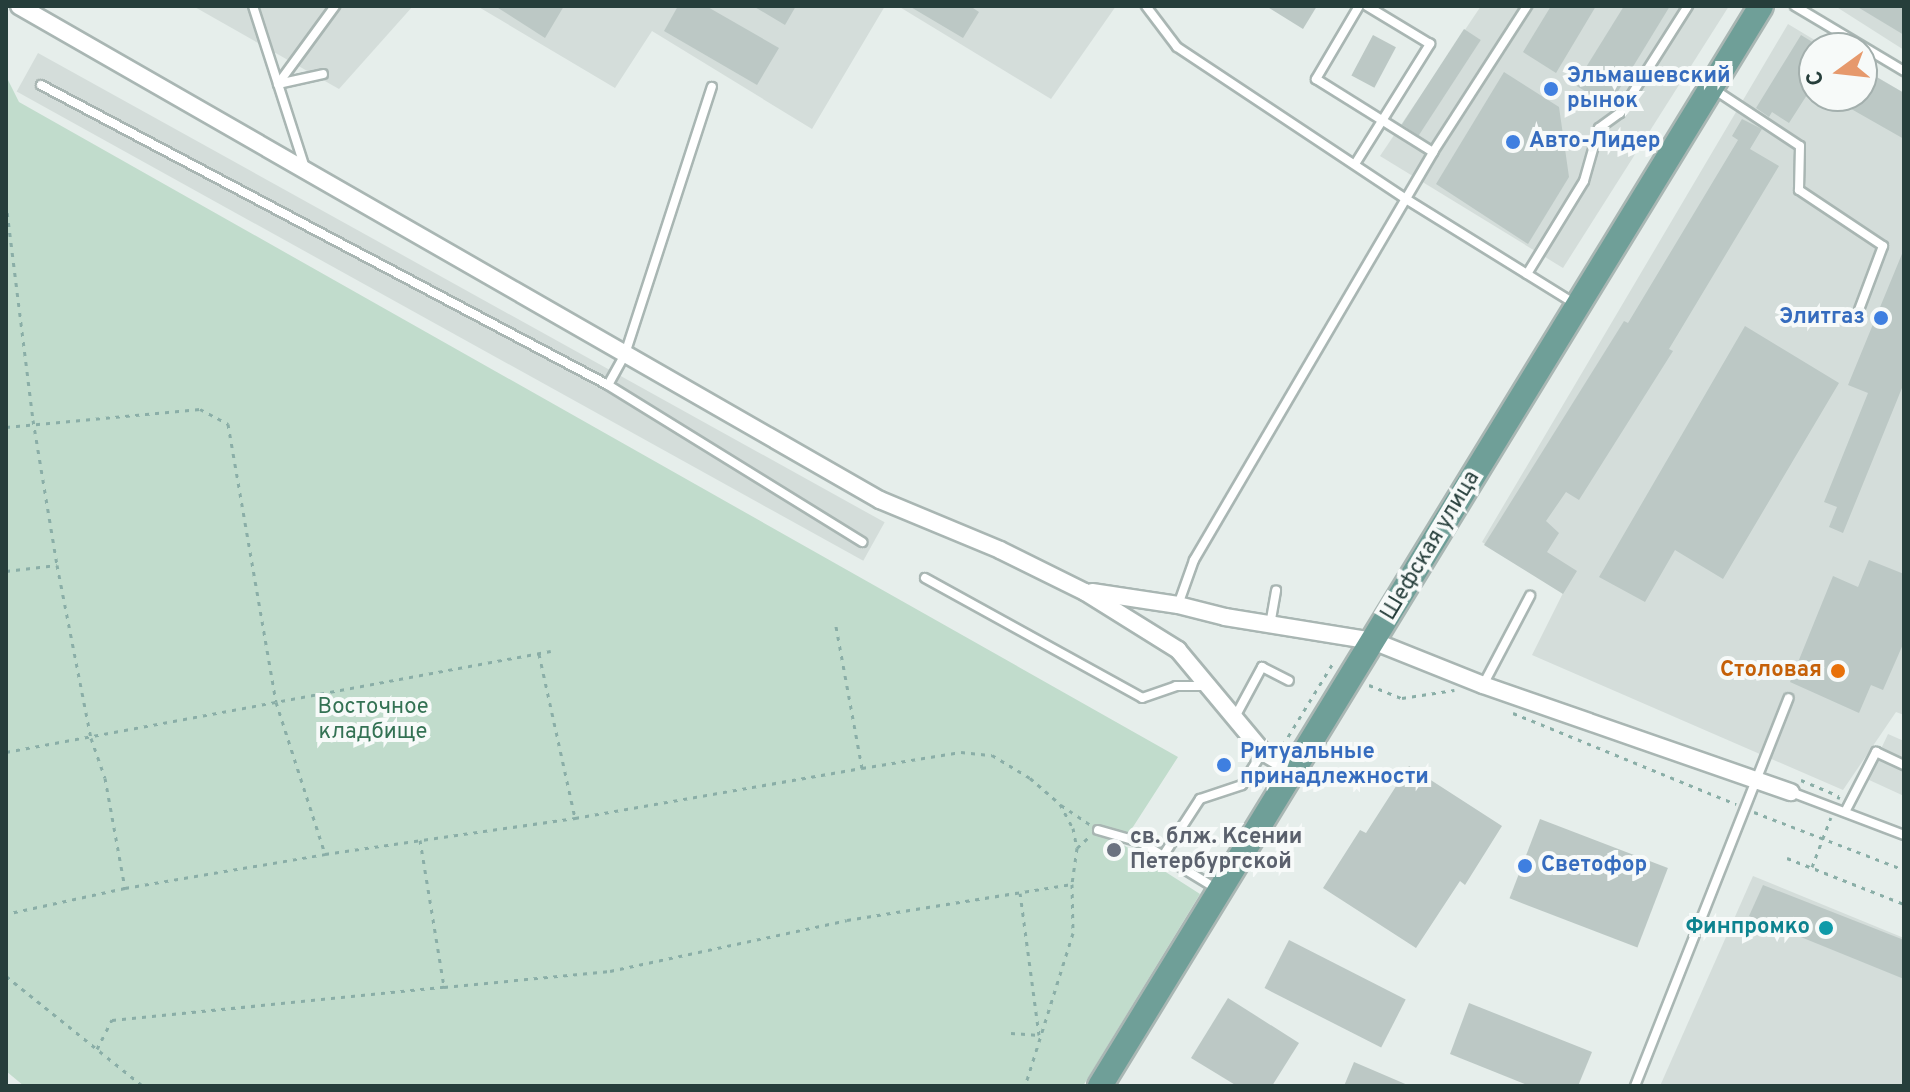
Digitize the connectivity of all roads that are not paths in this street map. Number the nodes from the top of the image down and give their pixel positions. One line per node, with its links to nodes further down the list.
1 (19, 6): 20 (street)
2 (253, 6): 13 (lane)
3 (335, 6): 13 (lane)
4 (1146, 6): 19 (lane)
5 (1359, 6): 17 (lane)
6 (1367, 6): 17 (lane)
7 (1527, 6): 18 (lane)
8 (1688, 6): 22 (lane)
9 (1795, 6): 11 (lane)
10 (1760, 7): 16 (main road, Шефская улица)
11 (1904, 71)
12 (323, 74): 13 (lane)
13 (278, 84): 20 (lane)
14 (41, 85): 26 (lane)
15 (712, 87): 25 (lane)
16 (1711, 88): 23 (main road, Шефская улица); 24 (lane)
17 (1382, 122): 18 (lane); 19 (lane)
18 (1433, 152): 21 (lane)
19 (1355, 164): 21 (lane)
20 (305, 168): 25 (street)
21 (1406, 199): 22 (lane); 32 (lane)
22 (1527, 274): 23 (lane)
23 (1569, 300): 34 (main road, Шефская улица)
24 (1859, 310)
25 (625, 354): 26 (lane); 30 (street)
26 (608, 385): 27 (lane)
27 (862, 542)
28 (925, 578): 37 (lane)
29 (1276, 591): 33 (lane)
30 (1085, 592): 32 (street); 37 (street)
31 (1530, 596): 36 (lane)
32 (1178, 605): 33 (street)
33 (1270, 625): 34 (street)
34 (1373, 641): 36 (street); 40 (main road, Шефская улица)
35 (1289, 681): 39 (lane)
36 (1483, 685): 42 (street)
37 (1207, 686): 39 (street)
38 (1789, 698): 42 (lane)
39 (1234, 718): 40 (street)
40 (1277, 760): 47 (lane); 48 (main road, Шефская улица)
41 (1904, 765): 44 (lane)
42 (1755, 778): 43 (street); 50 (lane)
43 (1791, 792): 44 (lane)
44 (1845, 812): 46 (lane)
45 (1098, 830): 47 (lane)
46 (1904, 835)
47 (1163, 856): 48 (lane)
48 (1220, 890): 49 (main road, Шефская улица)
49 (1100, 1086)
50 (1635, 1086)

